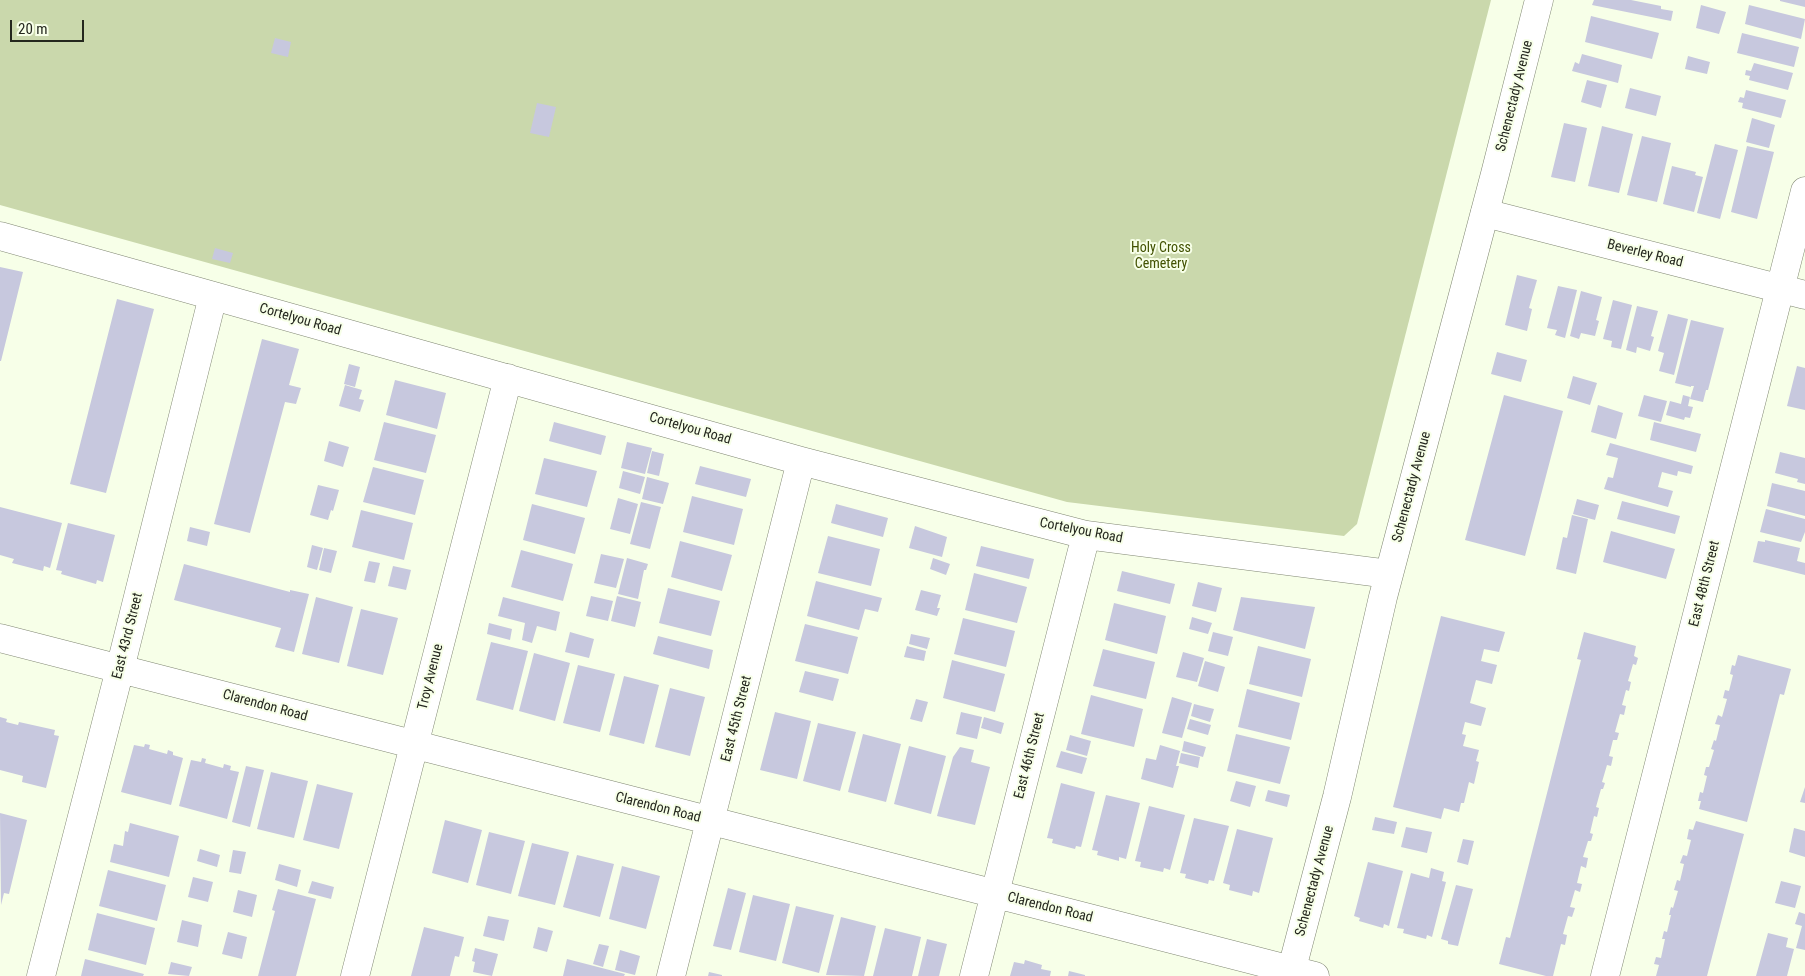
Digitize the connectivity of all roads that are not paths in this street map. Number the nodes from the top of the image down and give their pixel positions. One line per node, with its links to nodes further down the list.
1 (1539, 0): 3 (street, Schenectady Avenue)
2 (1805, 191): 5 (street, East 48th Street)
3 (1484, 213): 5 (street, Beverley Road); 10 (street, Schenectady Avenue)
4 (0, 236): 6 (street, Cortelyou Road)
5 (1792, 292): 21 (street, East 48th Street)
6 (213, 296): 7 (street, Cortelyou Road); 12 (street, East 43rd Street)
7 (508, 378): 8 (street, Cortelyou Road); 13 (street, Troy Avenue)
8 (801, 461): 9 (street, Cortelyou Road); 14 (street, East 45th Street)
9 (1086, 535): 10 (street, Cortelyou Road); 15 (street, East 46th Street)
10 (1389, 574): 16 (street, Schenectady Avenue)
11 (0, 638): 12 (street, Clarendon Road)
12 (120, 669): 13 (street, Clarendon Road); 17 (street, East 43rd Street)
13 (414, 745): 14 (street, Clarendon Road); 18 (street, Troy Avenue)
14 (711, 821): 15 (street, Clarendon Road); 19 (street, East 45th Street)
15 (996, 894): 16 (street, Clarendon Road); 20 (street, East 46th Street)
16 (1299, 974)
17 (40, 976)
18 (355, 976)
19 (671, 976)
20 (974, 976)
21 (1605, 976)

